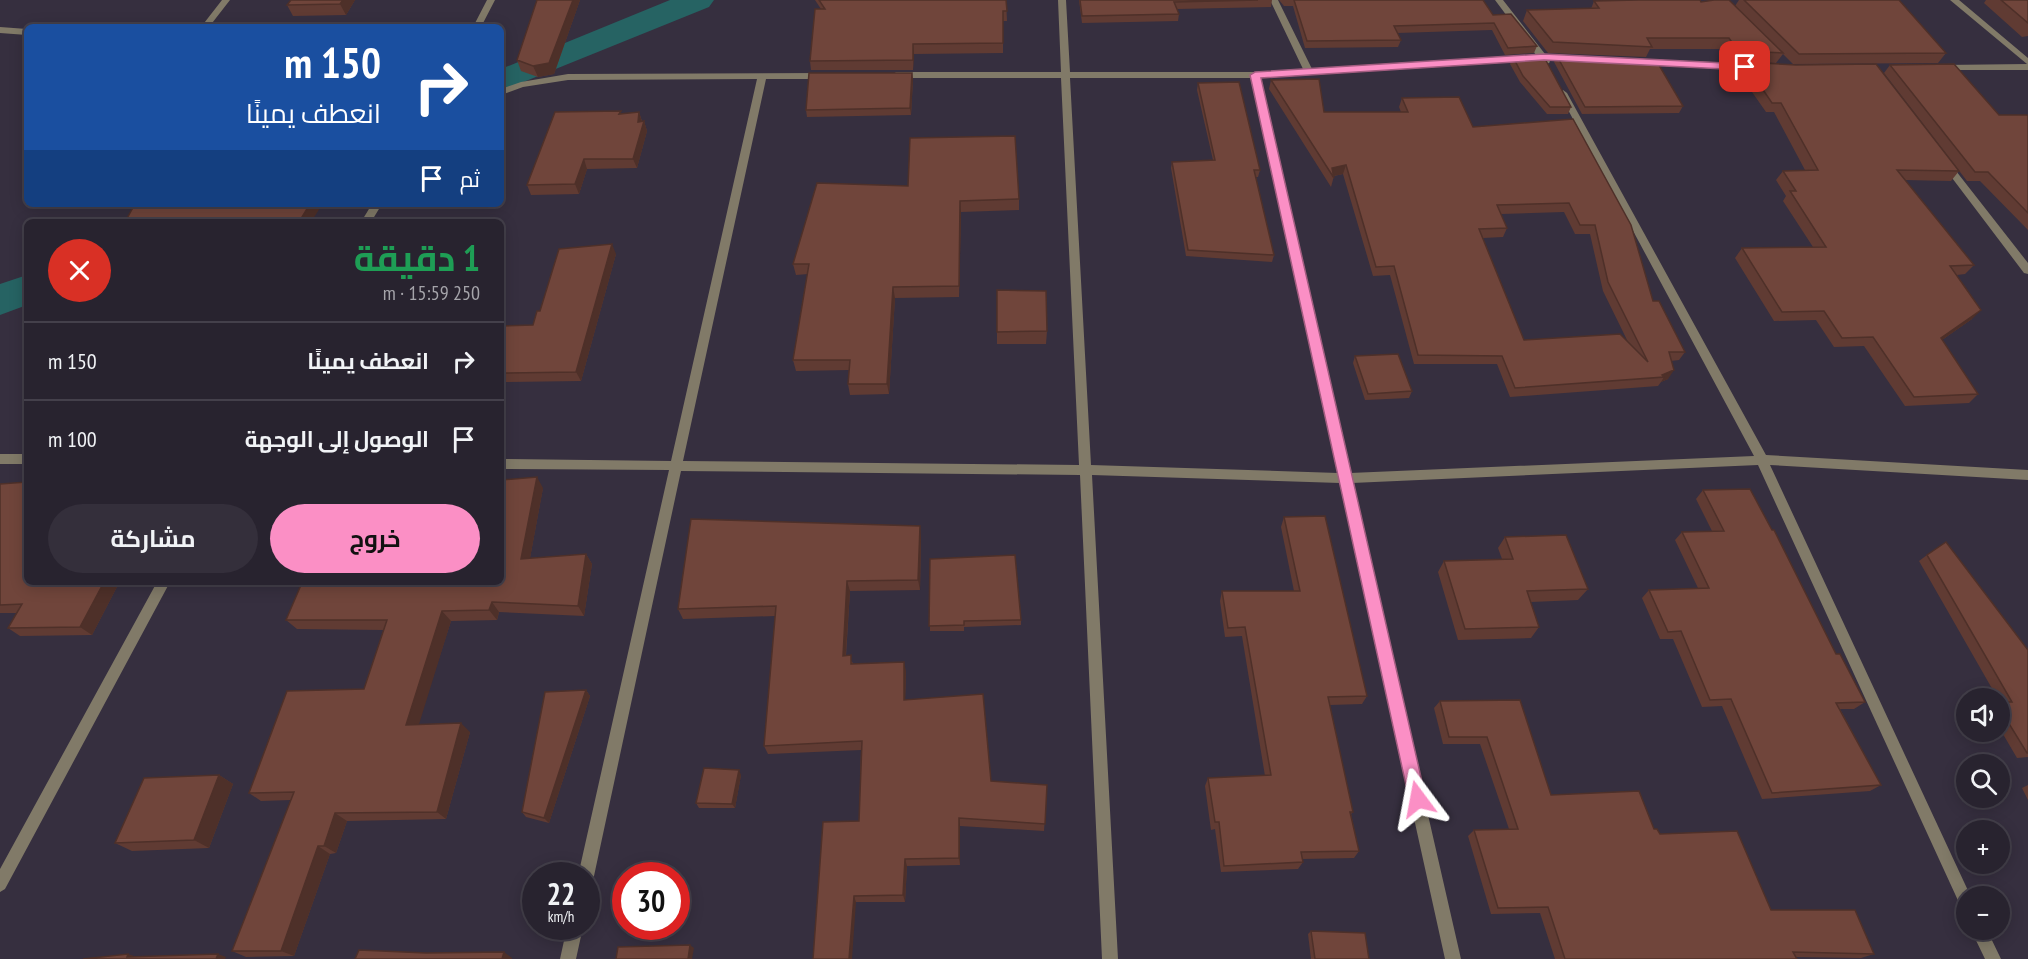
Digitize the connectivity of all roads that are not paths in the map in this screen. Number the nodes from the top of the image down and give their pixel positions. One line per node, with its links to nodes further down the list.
1 (226, 0): 7 (street)
2 (491, 0): 8 (street)
3 (1062, 0): 19 (street)
4 (1274, 0): 18 (street)
5 (1499, 0): 11 (street)
6 (1954, 0): 14 (street)
7 (208, 24)
8 (479, 24)
9 (0, 30): 10 (street)
10 (24, 32)
11 (1544, 57): 12 (street); 18 (street); 29 (street)
12 (1579, 59)
13 (1638, 62): 16 (street)
14 (2028, 62)
15 (2028, 67): 17 (street)
16 (1767, 68)
17 (1932, 68)
18 (1309, 72): 21 (street)
19 (1064, 74): 20 (street); 21 (street); 32 (street)
20 (890, 75)
21 (1255, 75): 34 (street)
22 (762, 76): 23 (street); 24 (street); 31 (street)
23 (832, 76)
24 (504, 91)
25 (1936, 151): 26 (street)
26 (2028, 270)
27 (0, 459): 28 (street)
28 (24, 459)
29 (1762, 460): 33 (street); 34 (street); 38 (street)
30 (504, 464): 31 (street)
31 (677, 466): 32 (street); 36 (street)
32 (1086, 470): 34 (street); 42 (street)
33 (2028, 475)
34 (1347, 478): 43 (street)
35 (162, 585): 37 (street)
36 (589, 862)
37 (0, 884)
38 (1959, 886)
39 (572, 940): 41 (street)
40 (1984, 940): 44 (street)
41 (568, 959)
42 (1110, 959)
43 (1453, 959)
44 (1993, 959)

